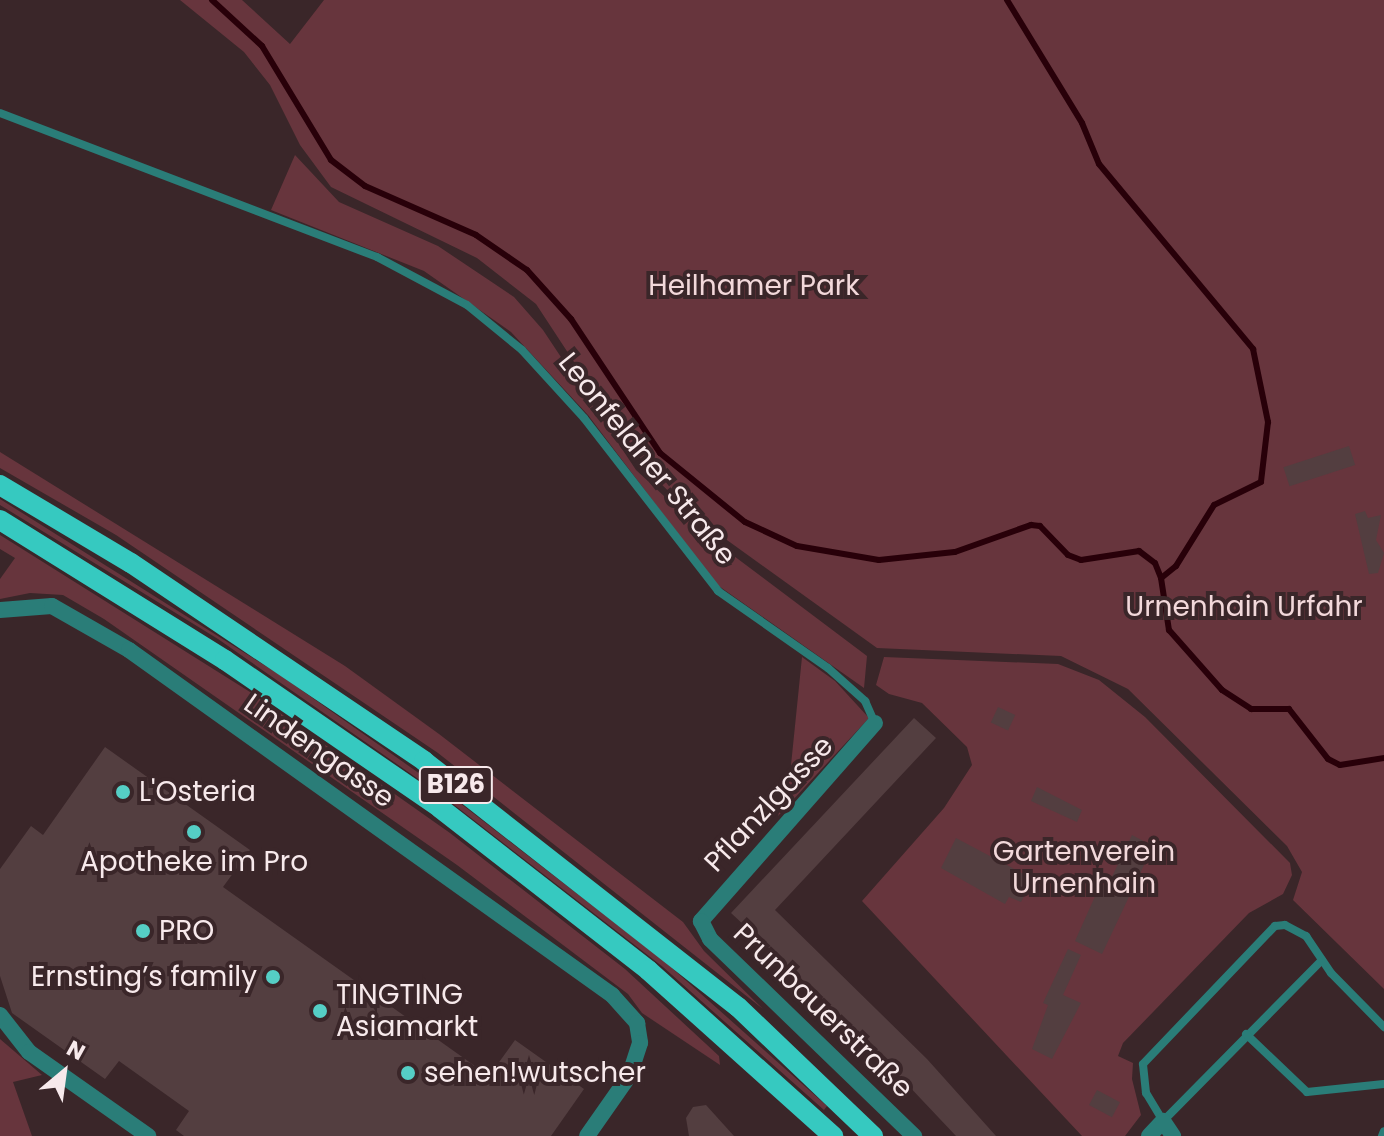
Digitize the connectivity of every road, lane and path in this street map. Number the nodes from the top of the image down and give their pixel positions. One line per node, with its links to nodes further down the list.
1 (0, 113): 5 (lane, Leonfeldner Straße)
2 (0, 485): 16 (main road, B126)
3 (0, 520): 15 (main road, B126)
4 (0, 610): 14 (street, Lindengasse)
5 (875, 723): 6 (street, Pflanzlgasse)
6 (701, 921): 17 (street, Prunbauerstraße)
7 (1322, 960): 9 (lane); 10 (lane); 12 (lane)
8 (0, 1015): 13 (street)
9 (1384, 1027)
10 (1246, 1034): 11 (lane); 12 (lane)
11 (1384, 1084)
12 (1163, 1121): 18 (street); 19 (street)
13 (148, 1136)
14 (587, 1136)
15 (833, 1136)
16 (873, 1136)
17 (914, 1136)
18 (1149, 1136)
19 (1173, 1136)

